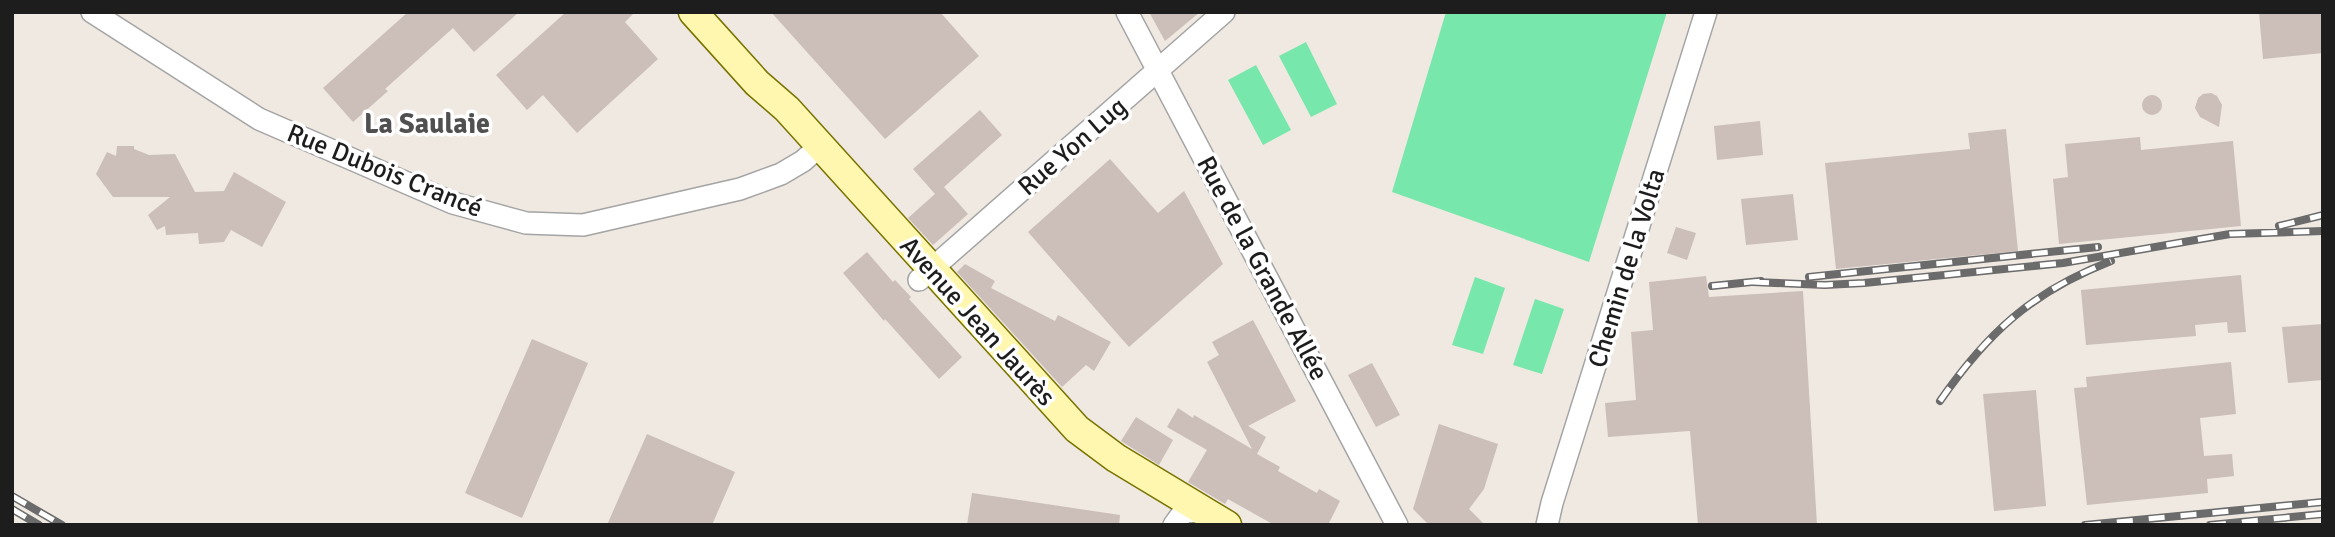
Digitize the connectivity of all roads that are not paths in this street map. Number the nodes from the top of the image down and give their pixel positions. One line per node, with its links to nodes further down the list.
1 (92, 12): 7 (street, Rue Dubois Crancé)
2 (693, 12): 7 (main road, Avenue Jean Jaurès)
3 (1127, 12): 6 (street, Rue de la Grande Allée)
4 (1224, 12): 6 (street, Rue Yon Lug)
5 (1706, 12): 11 (street, Chemin de la Volta)
6 (1158, 71): 8 (street, Rue Yon Lug); 10 (street, Rue de la Grande Allée)
7 (814, 151): 8 (main road, Avenue Jean Jaurès)
8 (925, 275): 9 (main road, Avenue Jean Jaurès)
9 (1197, 521)
10 (1397, 525)
11 (1548, 525)

